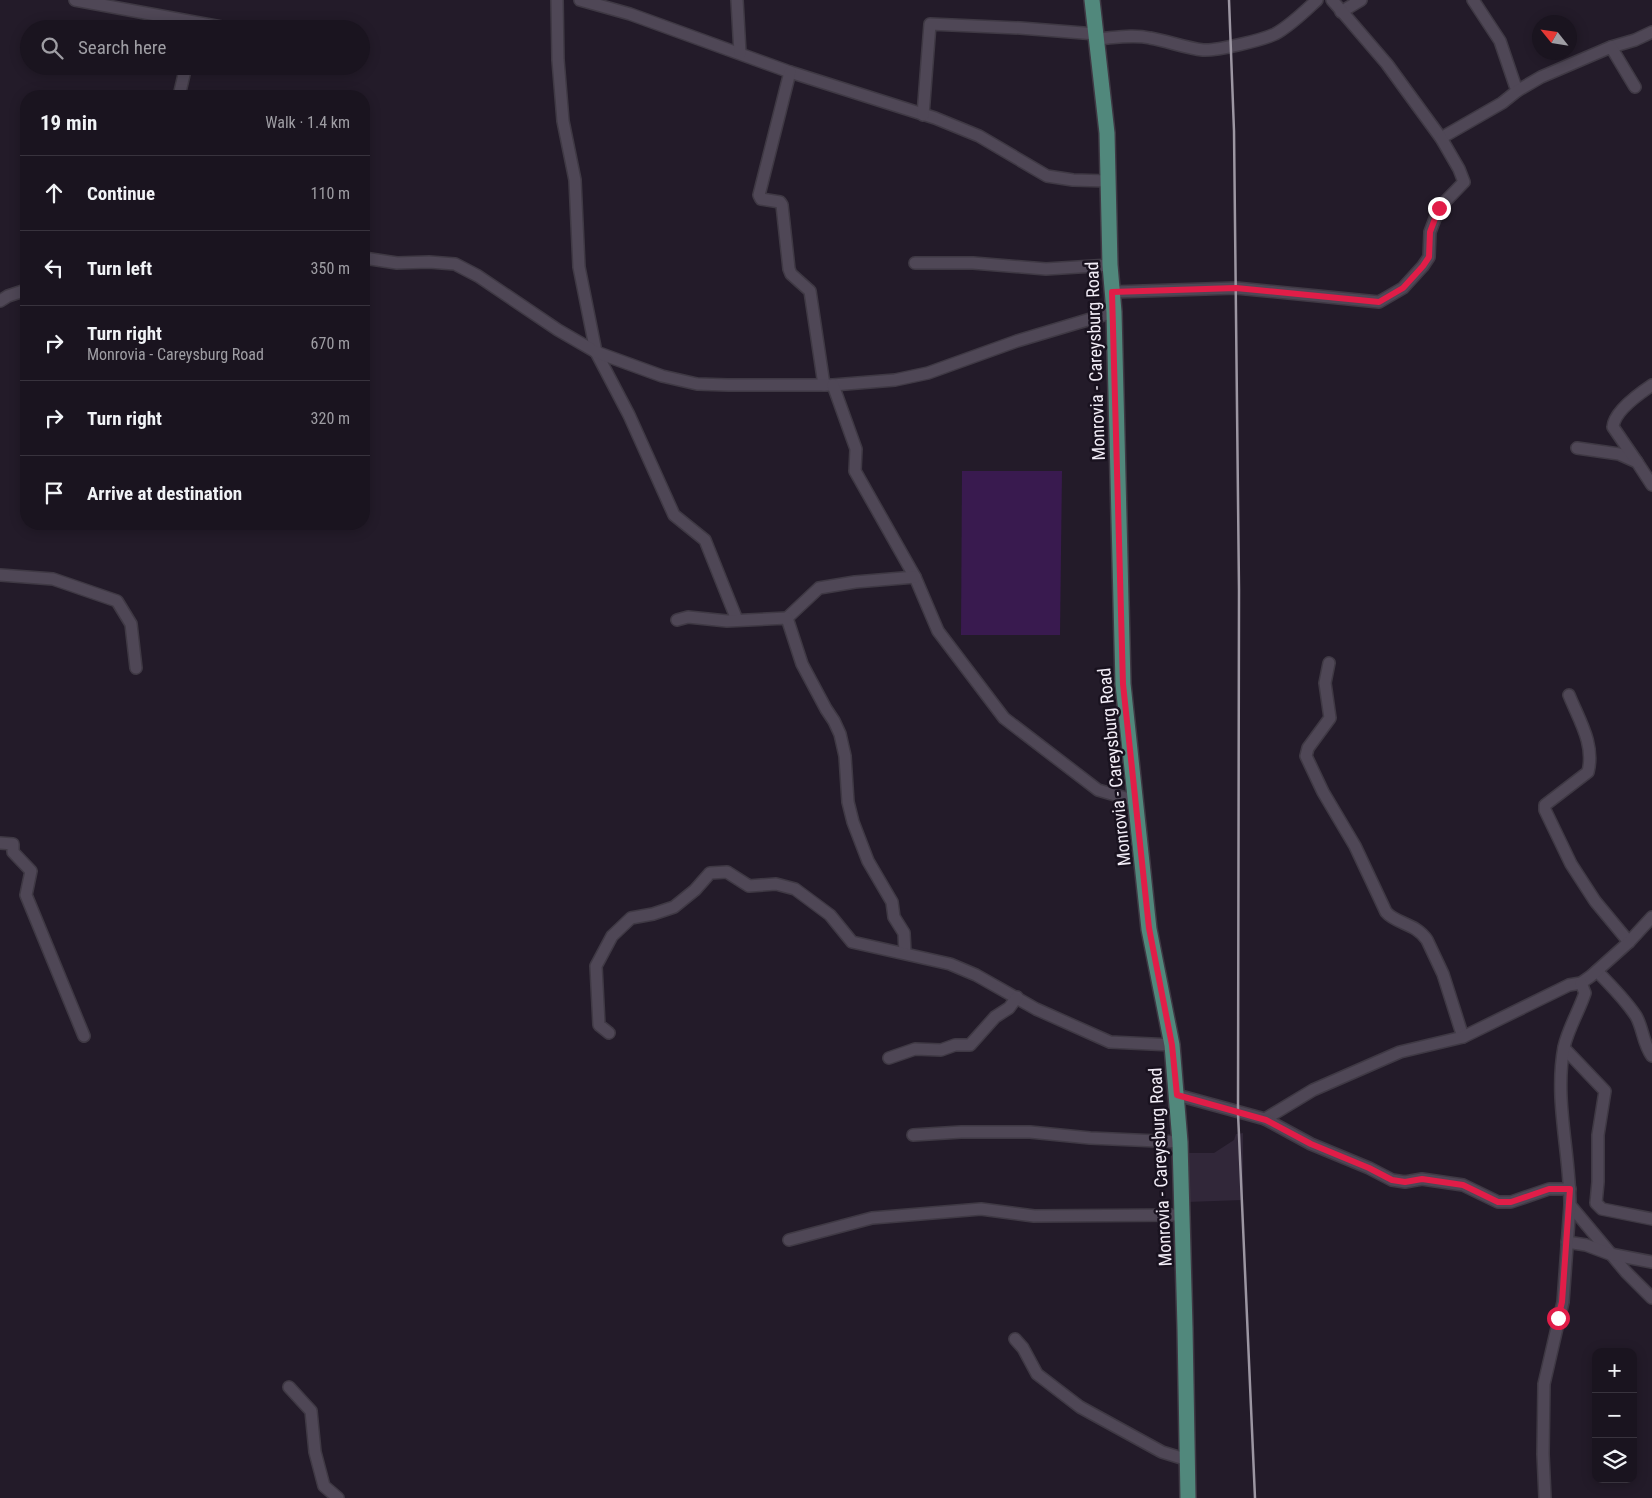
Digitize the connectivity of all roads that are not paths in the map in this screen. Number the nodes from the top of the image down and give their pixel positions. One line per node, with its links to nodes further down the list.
1 (75, 0): 11 (street)
2 (557, 0): 33 (street)
3 (580, 0): 10 (street)
4 (737, 0): 17 (street)
5 (1092, 0): 15 (main road, Monrovia - Careysburg Road)
6 (1317, 0): 15 (street)
7 (1332, 0): 12 (street)
8 (1361, 0): 12 (street)
9 (1473, 0): 22 (street)
10 (593, 2): 17 (street)
11 (129, 5): 13 (street)
12 (1341, 12): 24 (street)
13 (178, 20)
14 (1652, 32): 16 (street)
15 (1096, 37): 23 (street); 25 (main road, Monrovia - Careysburg Road)
16 (1611, 47): 20 (street); 22 (street)
17 (740, 53): 18 (street)
18 (790, 72): 23 (street); 34 (street)
19 (184, 75): 21 (street)
20 (1634, 87)
21 (180, 90)
22 (1517, 91): 24 (street)
23 (923, 114): 25 (street)
24 (1441, 138): 30 (street)
25 (1108, 181): 28 (main road, Monrovia - Careysburg Road)
26 (370, 259): 33 (street)
27 (914, 263): 28 (street)
28 (1110, 265): 30 (main road, Monrovia - Careysburg Road)
29 (20, 292): 31 (street)
30 (1112, 292): 32 (main road, Monrovia - Careysburg Road)
31 (0, 301)
32 (1114, 312): 34 (street); 47 (main road, Monrovia - Careysburg Road)
33 (596, 352): 34 (street); 43 (street)
34 (828, 385): 40 (street)
35 (1652, 385): 37 (street)
36 (1577, 448): 37 (street)
37 (1637, 462): 38 (street)
38 (1652, 486)
39 (0, 575): 45 (street)
40 (915, 577): 41 (street); 47 (street)
41 (787, 618): 43 (street); 51 (street)
42 (677, 620): 43 (street)
43 (737, 620)
44 (1329, 663): 57 (street)
45 (136, 668)
46 (1569, 695): 50 (street)
47 (1136, 801): 58 (main road, Monrovia - Careysburg Road)
48 (1, 840): 56 (street)
49 (1652, 917): 50 (street)
50 (1629, 942): 52 (street)
51 (905, 953): 54 (street); 55 (street)
52 (1597, 971): 53 (street); 60 (street)
53 (1581, 983): 57 (street); 59 (street)
54 (1016, 997): 58 (street); 61 (street)
55 (610, 1033)
56 (84, 1036)
57 (1463, 1037): 63 (street)
58 (1172, 1045): 62 (main road, Monrovia - Careysburg Road)
59 (1564, 1048): 66 (street); 69 (street)
60 (1652, 1056)
61 (889, 1058)
62 (1177, 1095): 63 (street); 65 (main road, Monrovia - Careysburg Road)
63 (1266, 1120): 66 (street)
64 (913, 1135): 65 (street)
65 (1180, 1142): 68 (main road, Monrovia - Careysburg Road)
66 (1570, 1189): 67 (street)
67 (1570, 1205): 71 (street); 72 (street)
68 (1182, 1215): 70 (street); 77 (main road, Monrovia - Careysburg Road)
69 (1652, 1219)
70 (789, 1240)
71 (1567, 1242): 72 (street); 80 (street)
72 (1611, 1255): 73 (street); 74 (street)
73 (1652, 1262)
74 (1652, 1298)
75 (1015, 1339): 77 (street)
76 (289, 1387): 78 (street)
77 (1188, 1460): 79 (main road, Monrovia - Careysburg Road)
78 (338, 1498)
79 (1188, 1498)
80 (1545, 1498)

